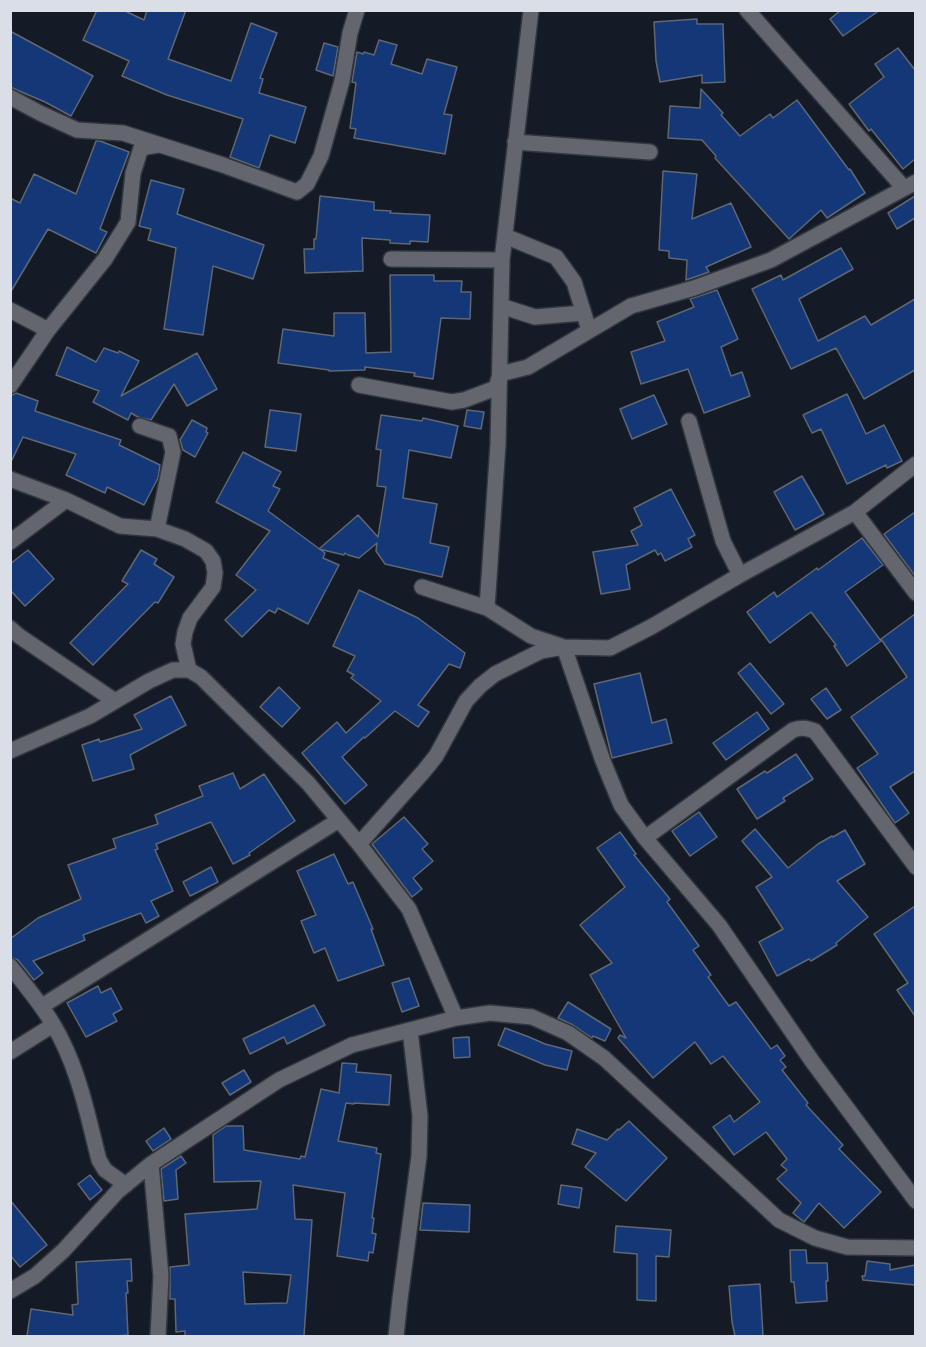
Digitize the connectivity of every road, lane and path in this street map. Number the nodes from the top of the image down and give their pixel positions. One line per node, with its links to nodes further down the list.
1 (357, 10): 6 (street)
2 (531, 10): 5 (street)
3 (747, 10): 8 (street)
4 (10, 97): 6 (street)
5 (515, 142): 7 (street); 9 (street)
6 (161, 144): 15 (street)
7 (650, 152)
8 (910, 185): 16 (street)
9 (505, 236): 11 (street); 14 (street)
10 (391, 259): 11 (street)
11 (502, 260): 12 (street)
12 (501, 306): 14 (street); 17 (street)
13 (10, 310): 15 (street)
14 (583, 313): 16 (street)
15 (48, 330): 19 (street)
16 (589, 330): 17 (street)
17 (500, 374): 18 (street); 31 (street)
18 (359, 385)
19 (10, 386)
20 (689, 421): 28 (street)
21 (140, 426): 26 (street)
22 (915, 464): 25 (street)
23 (10, 479): 24 (street)
24 (66, 500): 26 (street); 27 (street)
25 (855, 512): 28 (street); 30 (street)
26 (157, 530): 34 (street)
27 (10, 542)
28 (740, 575): 33 (street)
29 (422, 587): 31 (street)
30 (915, 593)
31 (488, 608): 33 (street)
32 (10, 628): 35 (street)
33 (564, 646): 38 (street); 39 (street)
34 (189, 670): 35 (street); 37 (street)
35 (115, 701): 36 (street)
36 (10, 752)
37 (339, 820): 39 (street); 42 (street)
38 (645, 838): 40 (street); 49 (street)
39 (360, 844): 43 (street)
40 (915, 867)
41 (10, 966): 42 (street)
42 (42, 1006): 44 (street)
43 (456, 1018): 45 (street); 50 (street)
44 (53, 1025): 46 (street); 48 (street)
45 (410, 1030): 47 (street); 53 (street)
46 (10, 1052)
47 (151, 1164): 48 (street); 52 (street)
48 (126, 1185): 51 (street)
49 (915, 1201)
50 (915, 1248)
51 (10, 1291)
52 (158, 1336)
53 (396, 1336)

